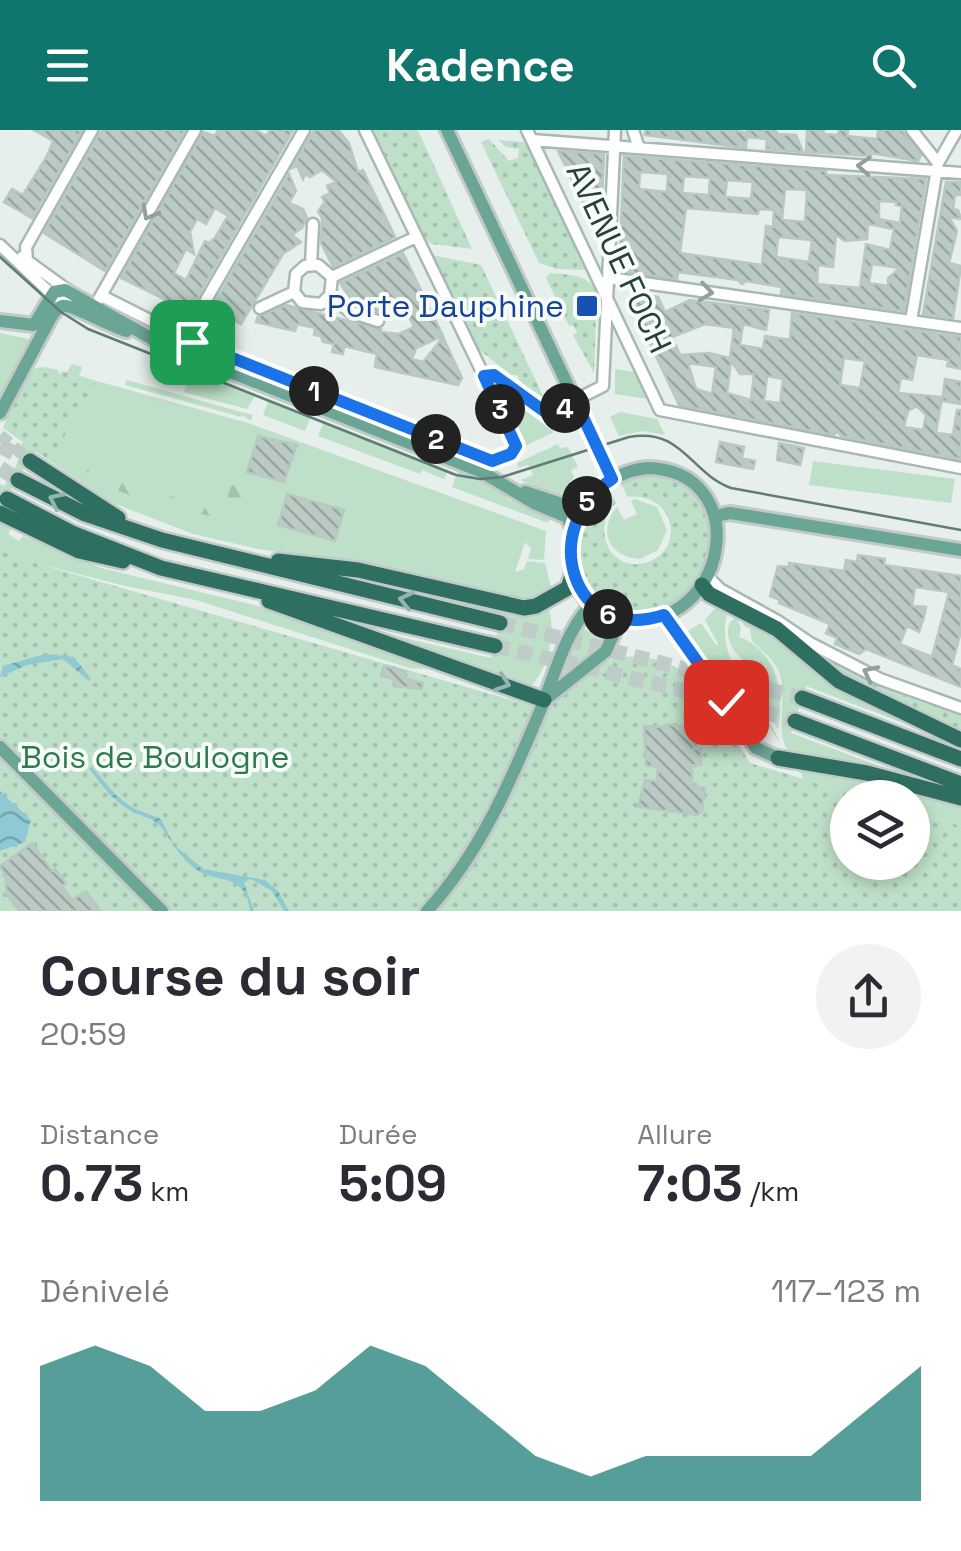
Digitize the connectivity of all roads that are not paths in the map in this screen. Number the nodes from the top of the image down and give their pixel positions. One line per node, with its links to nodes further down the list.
1 (92, 130): 20 (street)
2 (196, 130): 29 (street, one-way to 29)
3 (304, 130): 30 (street)
4 (366, 130): 18 (street)
5 (447, 130): 39 (main road)
6 (595, 130): 12 (street)
7 (615, 130): 13 (street)
8 (635, 130): 14 (street)
9 (912, 130): 15 (street)
10 (957, 130): 15 (street)
11 (530, 135): 12 (street); 28 (street, AVENUE FOCH)
12 (589, 144): 13 (street)
13 (614, 146): 14 (street); 23 (street)
14 (639, 148): 15 (street, one-way to 14)
15 (938, 167): 16 (street); 32 (street)
16 (961, 173)
17 (312, 224): 21 (street)
18 (416, 236): 22 (street); 38 (street)
19 (0, 244): 20 (street); 25 (street)
20 (27, 261): 27 (street)
21 (312, 265): 22 (street); 24 (street)
22 (332, 277): 26 (street)
23 (609, 278): 28 (street); 32 (street, one-way to 32)
24 (294, 292): 26 (street); 31 (street)
25 (52, 294): 27 (main road); 34 (main road)
26 (330, 296): 33 (street)
27 (69, 299): 29 (main road); 35 (main road); 37 (main road)
28 (608, 299): 39 (street); 42 (street, AVENUE FOCH)
29 (95, 300): 37 (main road); 38 (street)
30 (206, 300)
31 (260, 308)
32 (911, 321): 36 (street)
33 (378, 322)
34 (0, 325): 35 (main road)
35 (46, 327): 40 (main road)
36 (961, 328)
37 (148, 338): 45 (main road)
38 (484, 376): 39 (street)
39 (576, 402): 43 (main road)
40 (0, 413)
41 (30, 461): 50 (highway)
42 (961, 468)
43 (612, 479): 46 (main road); 48 (main road)
44 (18, 480): 50 (highway, one-way to 44)
45 (505, 484): 46 (main road); 49 (main road)
46 (586, 503): 49 (main road)
47 (3, 506): 54 (highway)
48 (715, 516): 51 (main road); 55 (main road)
49 (573, 530): 53 (main road)
50 (162, 540): 52 (highway)
51 (961, 550)
52 (215, 553): 53 (highway); 59 (highway, one-way to 52)
53 (573, 574): 56 (main road)
54 (209, 580): 60 (highway); 62 (highway, one-way to 62)
55 (705, 580): 57 (main road); 63 (street, one-way to 55); 65 (highway)
56 (586, 598): 58 (main road); 62 (main road)
57 (664, 615): 58 (main road); 67 (main road)
58 (628, 620): 62 (main road)
59 (500, 623)
60 (495, 646)
61 (802, 698): 68 (highway)
62 (544, 700): 72 (main road)
63 (961, 708)
64 (794, 720): 69 (highway)
65 (961, 740)
66 (0, 746): 71 (main road)
67 (778, 758): 70 (highway)
68 (961, 758)
69 (961, 784)
70 (961, 798)
71 (162, 911)
72 (427, 911)

